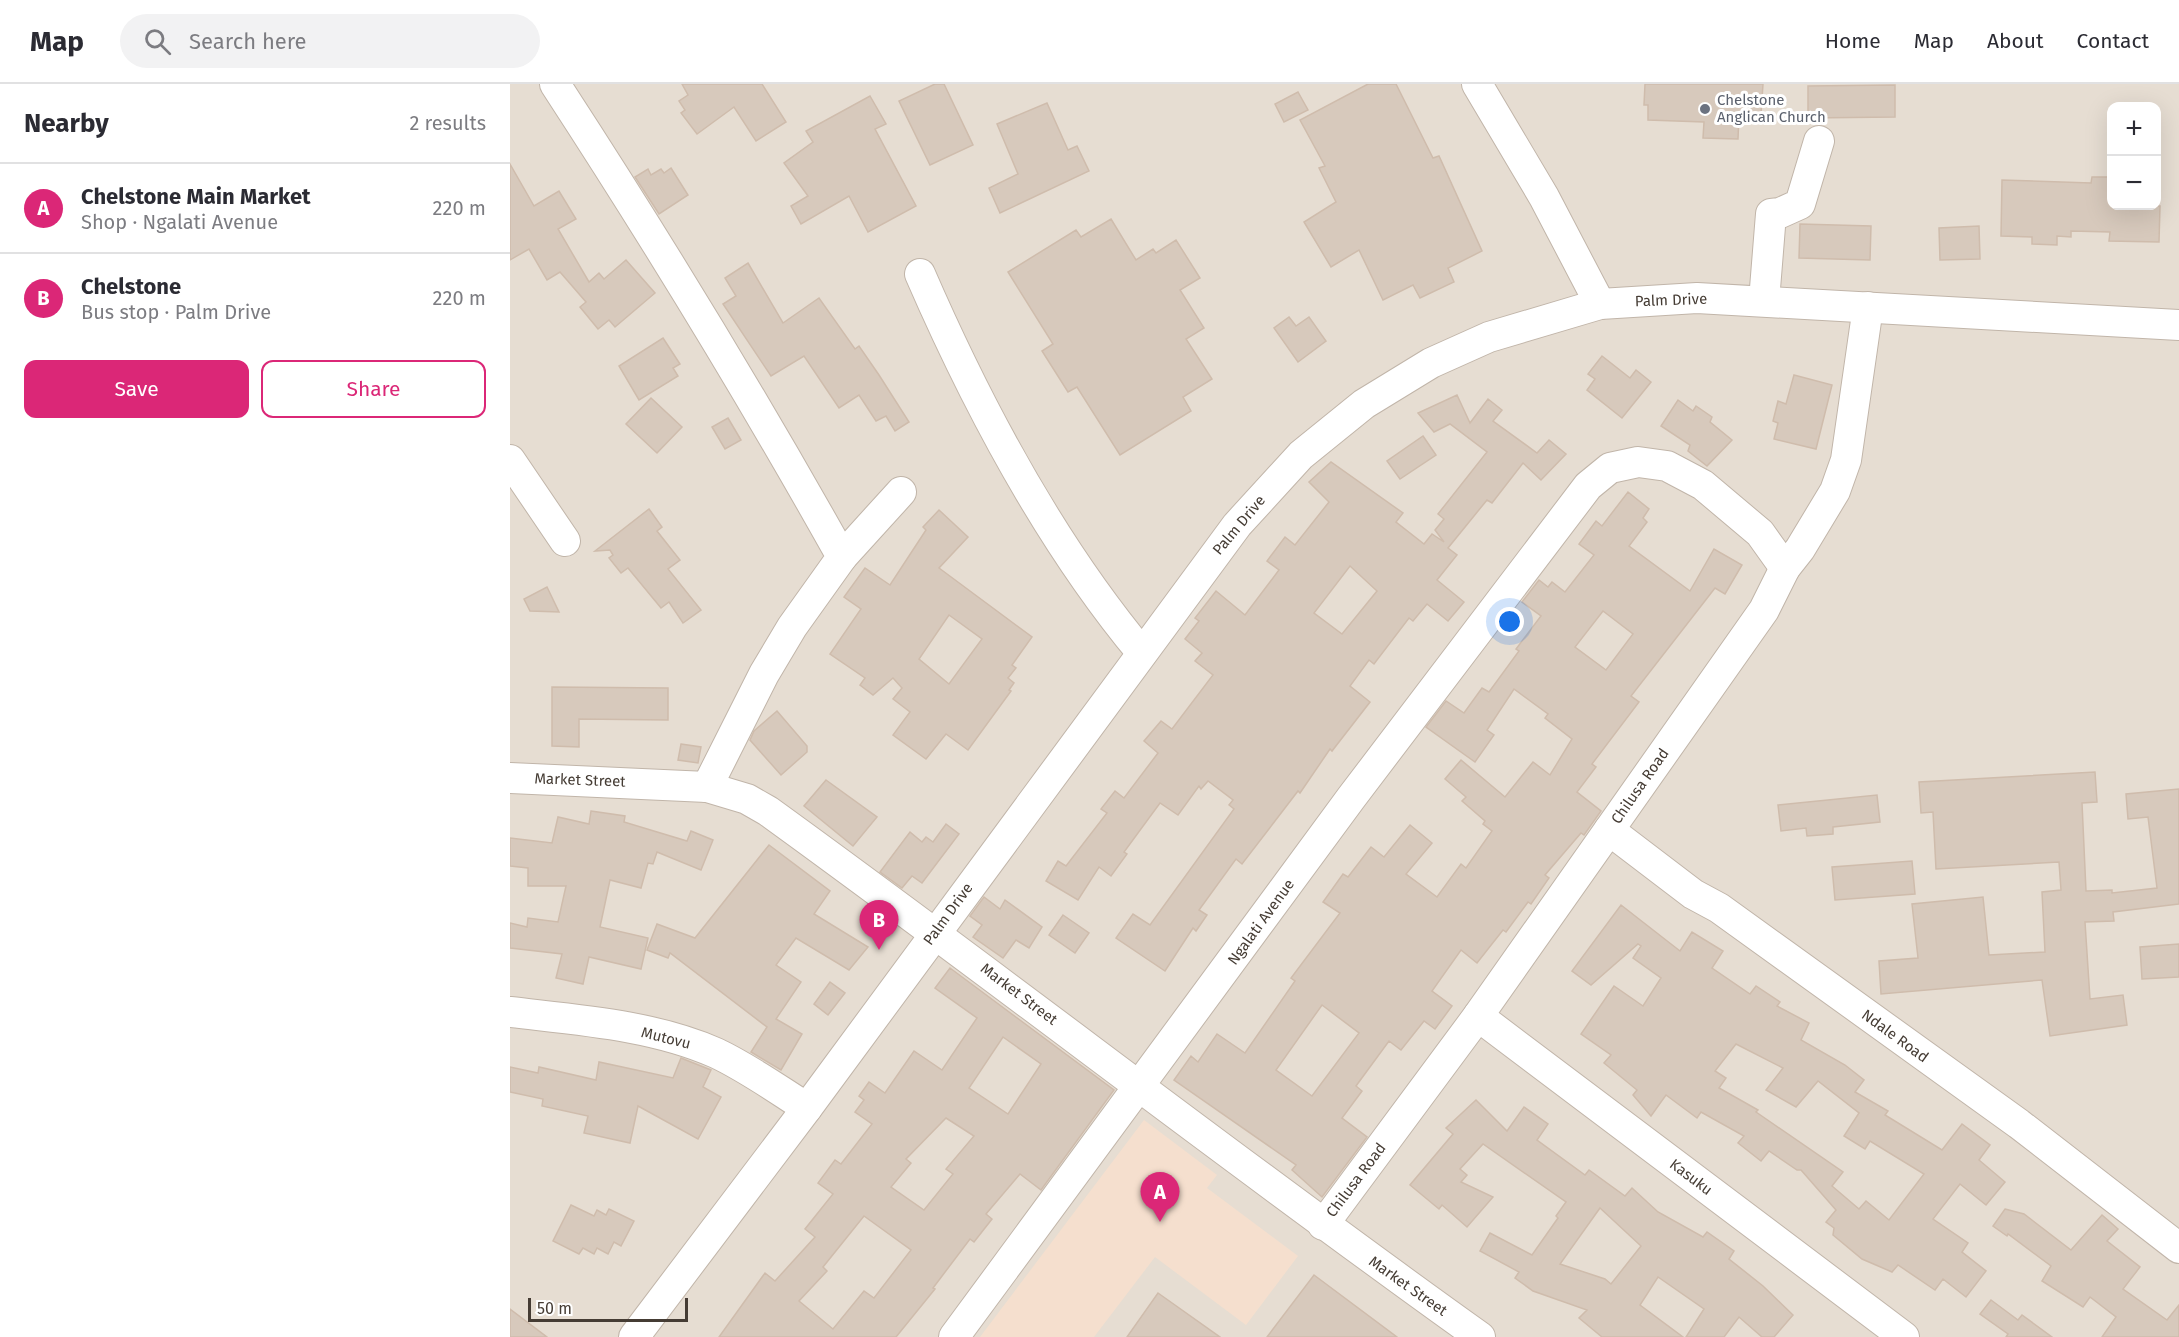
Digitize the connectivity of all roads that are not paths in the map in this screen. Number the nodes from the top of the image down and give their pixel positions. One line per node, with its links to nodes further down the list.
1 (555, 84): 12 (street)
2 (1478, 84): 6 (street)
3 (1819, 141): 5 (street)
4 (920, 274): 14 (street)
5 (1764, 301): 6 (street, Palm Drive); 7 (street, Palm Drive)
6 (1600, 304): 14 (street, Palm Drive)
7 (1868, 306): 8 (street, Palm Drive); 13 (street, Chilusa Road)
8 (2179, 325)
9 (510, 460): 11 (street)
10 (901, 492): 12 (street)
11 (565, 541)
12 (842, 557): 16 (street)
13 (1785, 568): 17 (street, Chilusa Road); 21 (street, Ngalati Avenue)
14 (1142, 653): 18 (street, Palm Drive)
15 (510, 778): 16 (street, Market Street)
16 (707, 787): 18 (street, Market Street)
17 (1609, 830): 20 (street, Chilusa Road); 24 (street, Ndale Road)
18 (935, 932): 21 (street, Market Street); 22 (street, Palm Drive)
19 (510, 1012): 22 (street, Mutovu)
20 (1478, 1016): 23 (street, Chilusa Road); 28 (street, Kasuku)
21 (1142, 1086): 23 (street, Market Street); 26 (street, Ngalati Avenue)
22 (807, 1108): 25 (street, Palm Drive)
23 (1323, 1225): 27 (street, Market Street)
24 (2179, 1248)
25 (634, 1337)
26 (954, 1337)
27 (1480, 1337)
28 (1904, 1337)

